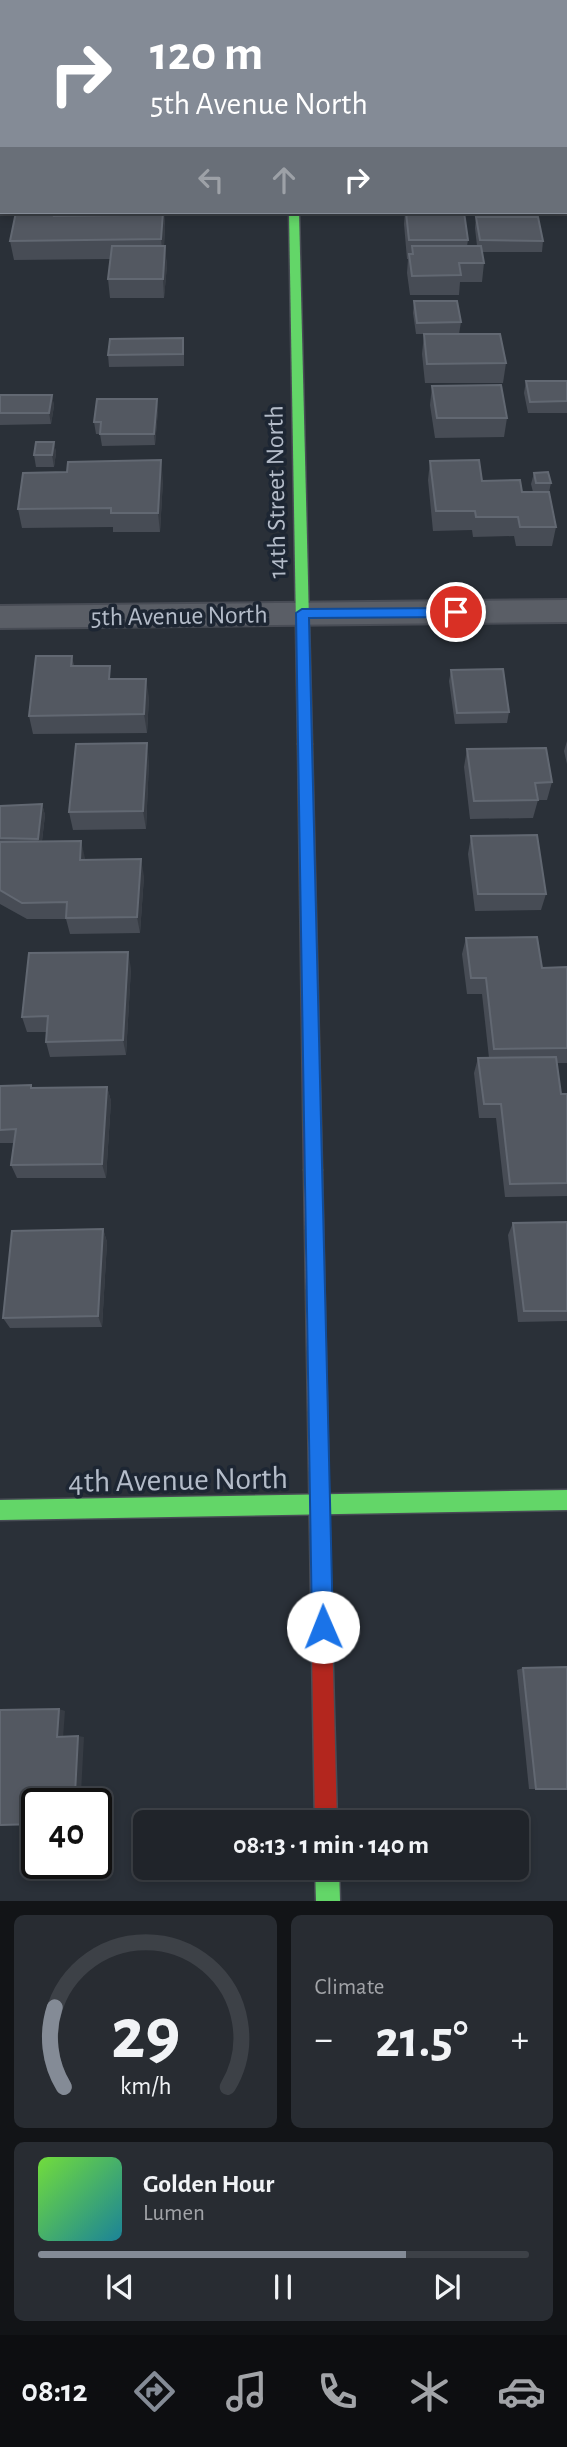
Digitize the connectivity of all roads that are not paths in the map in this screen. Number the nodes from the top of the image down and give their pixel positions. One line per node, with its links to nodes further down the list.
1 (295, 214): 3 (street, 14th Street North)
2 (567, 611): 3 (street, 5th Avenue North)
3 (302, 613): 4 (street, 5th Avenue North); 6 (street, 14th Street North)
4 (0, 617)
5 (567, 1500): 6 (street, 4th Avenue North)
6 (320, 1504): 7 (street, 4th Avenue North); 8 (street, 14th Street North)
7 (0, 1510)
8 (327, 1810)
9 (327, 1880): 10 (street)
10 (328, 1901)

